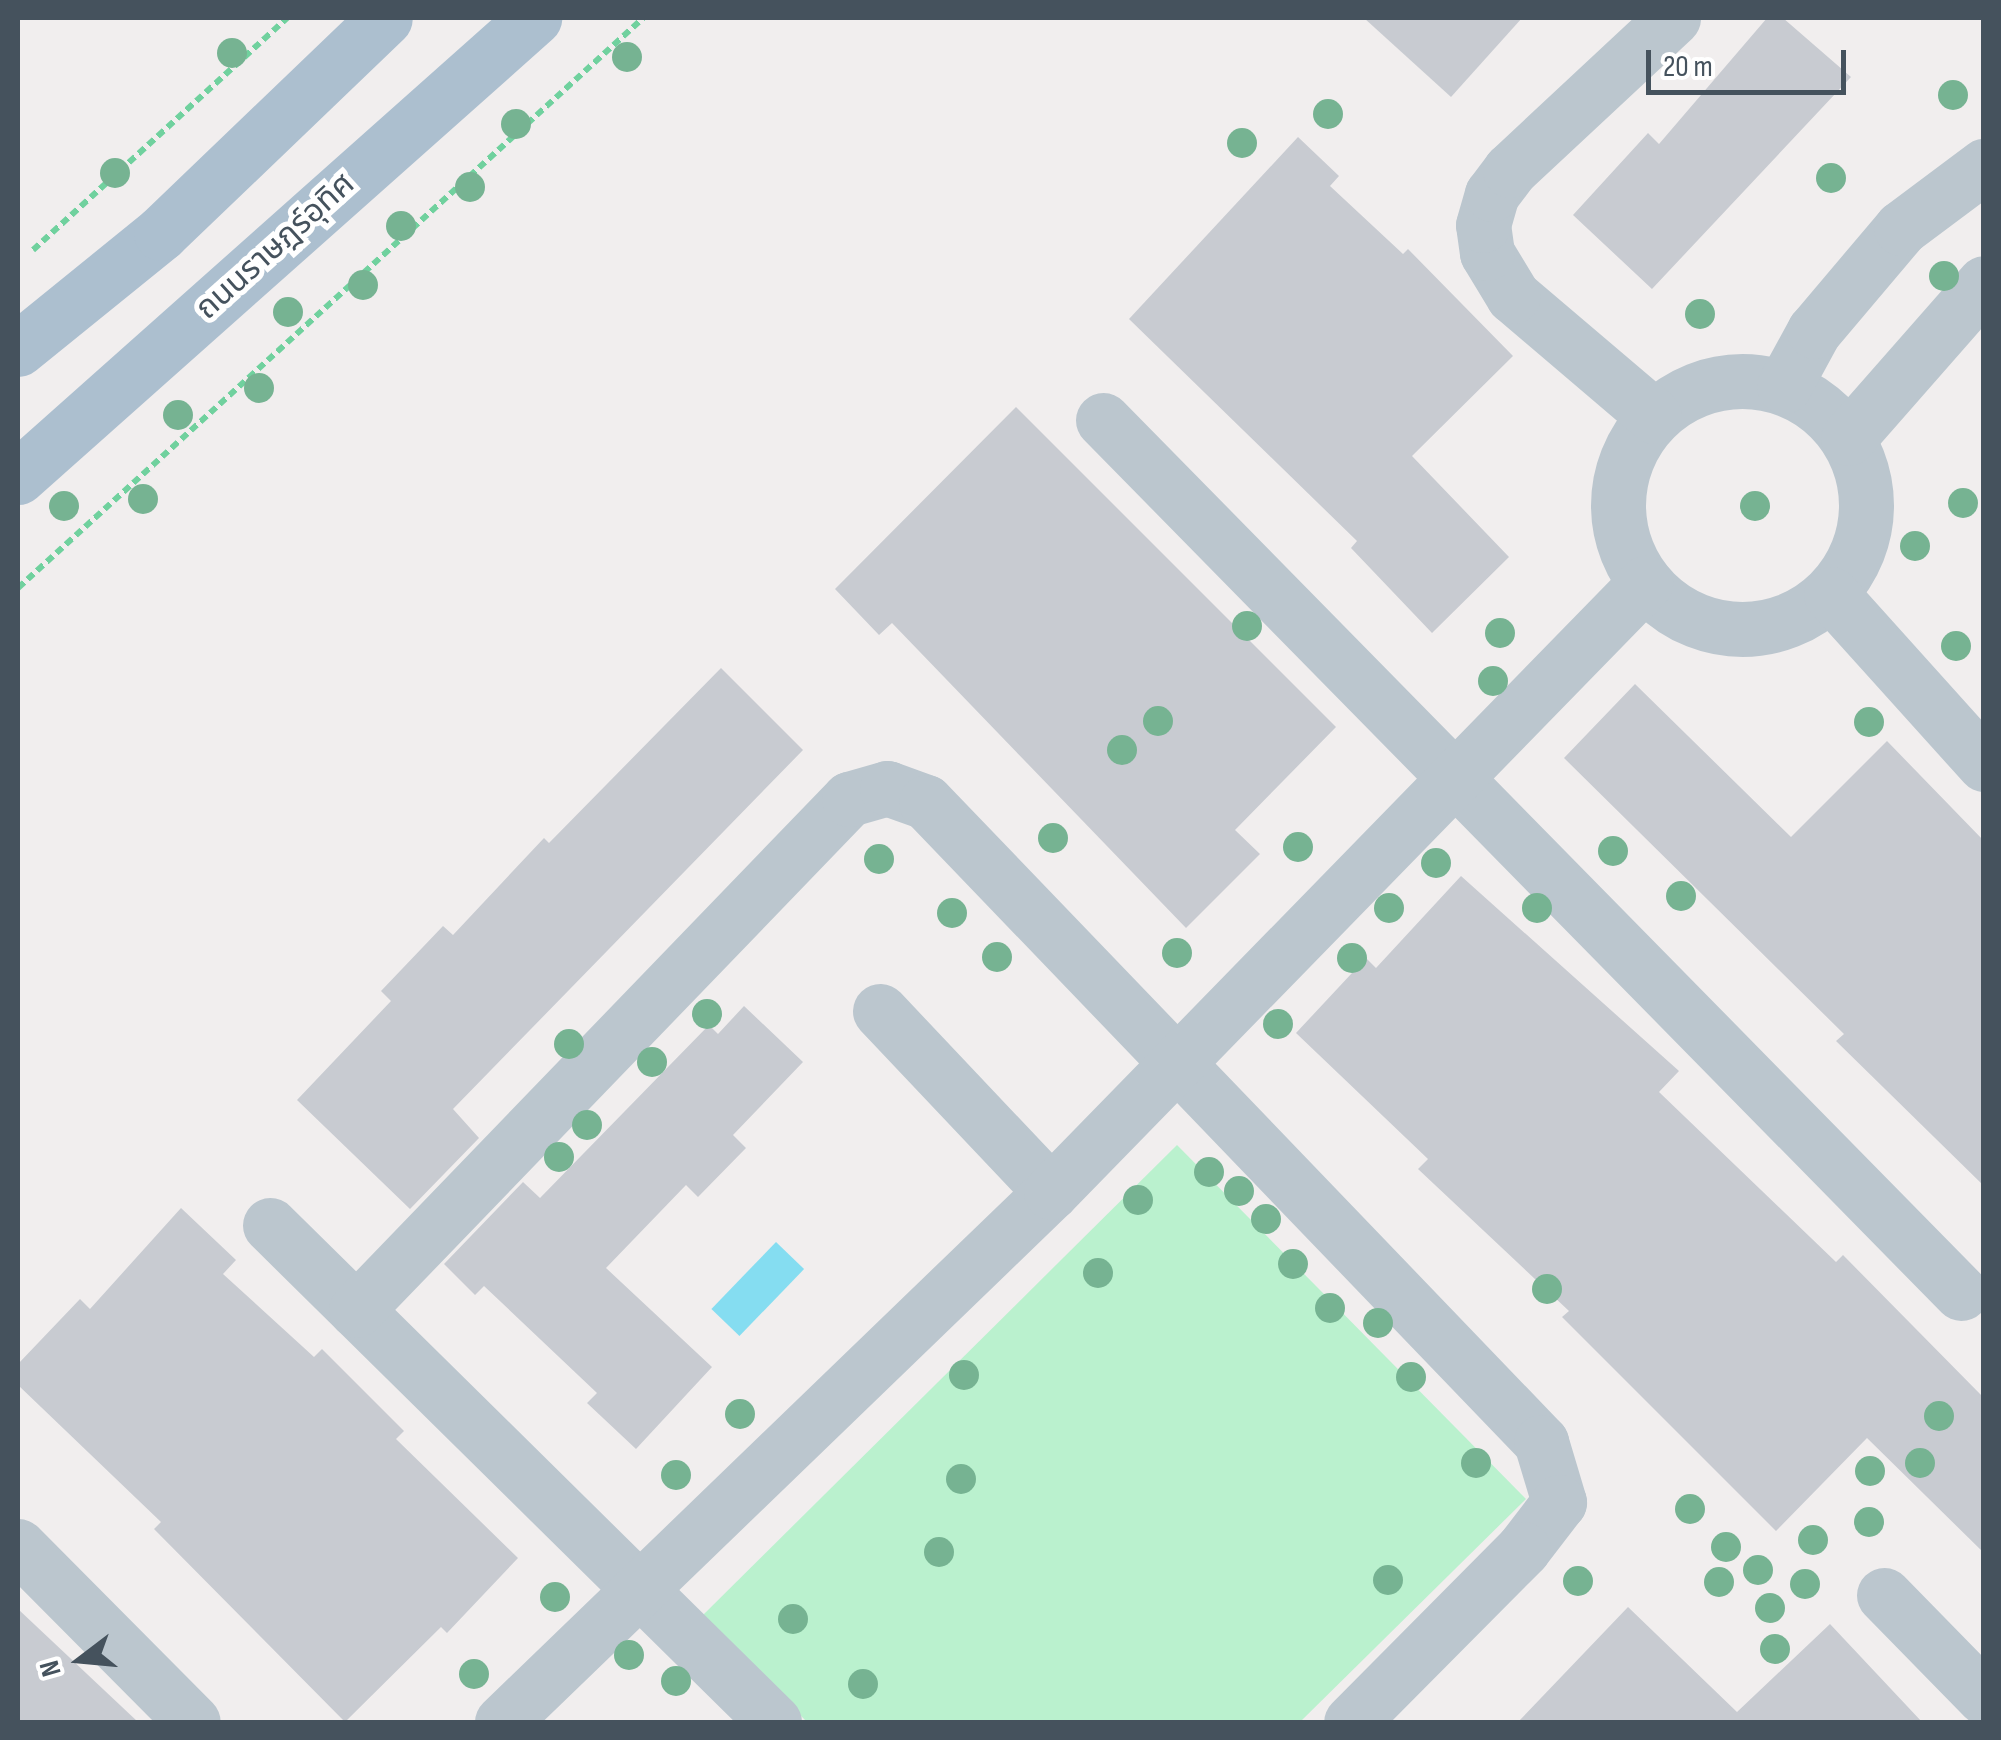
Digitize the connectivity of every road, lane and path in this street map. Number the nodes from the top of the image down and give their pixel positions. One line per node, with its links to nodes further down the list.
1 (286, 18): 7 (path)
2 (385, 18): 9 (main road)
3 (534, 18): 14 (main road, ถนนราษฎร์อุทิศ)
4 (644, 18): 16 (path)
5 (1674, 18): 11 (street)
6 (1984, 166): 10 (street)
7 (18, 265)
8 (1984, 284): 13 (street)
9 (18, 349)
10 (1784, 386): 11 (street); 13 (street)
11 (1654, 416): 15 (street)
12 (1103, 420): 19 (street)
13 (1848, 438): 17 (street)
14 (18, 476)
15 (1645, 583): 17 (street); 19 (street)
16 (18, 588)
17 (1830, 594): 18 (street)
18 (1984, 764)
19 (1452, 781): 21 (street); 24 (street)
20 (880, 1011): 22 (street)
21 (1178, 1061): 22 (street); 25 (street); 33 (street)
22 (1050, 1192): 27 (street)
23 (270, 1225): 25 (street)
24 (1961, 1294)
25 (356, 1310): 27 (street)
26 (18, 1546): 30 (street)
27 (643, 1590): 31 (street); 32 (street)
28 (1884, 1595): 29 (street)
29 (1984, 1697)
30 (193, 1722)
31 (502, 1722)
32 (774, 1722)
33 (1352, 1722)

